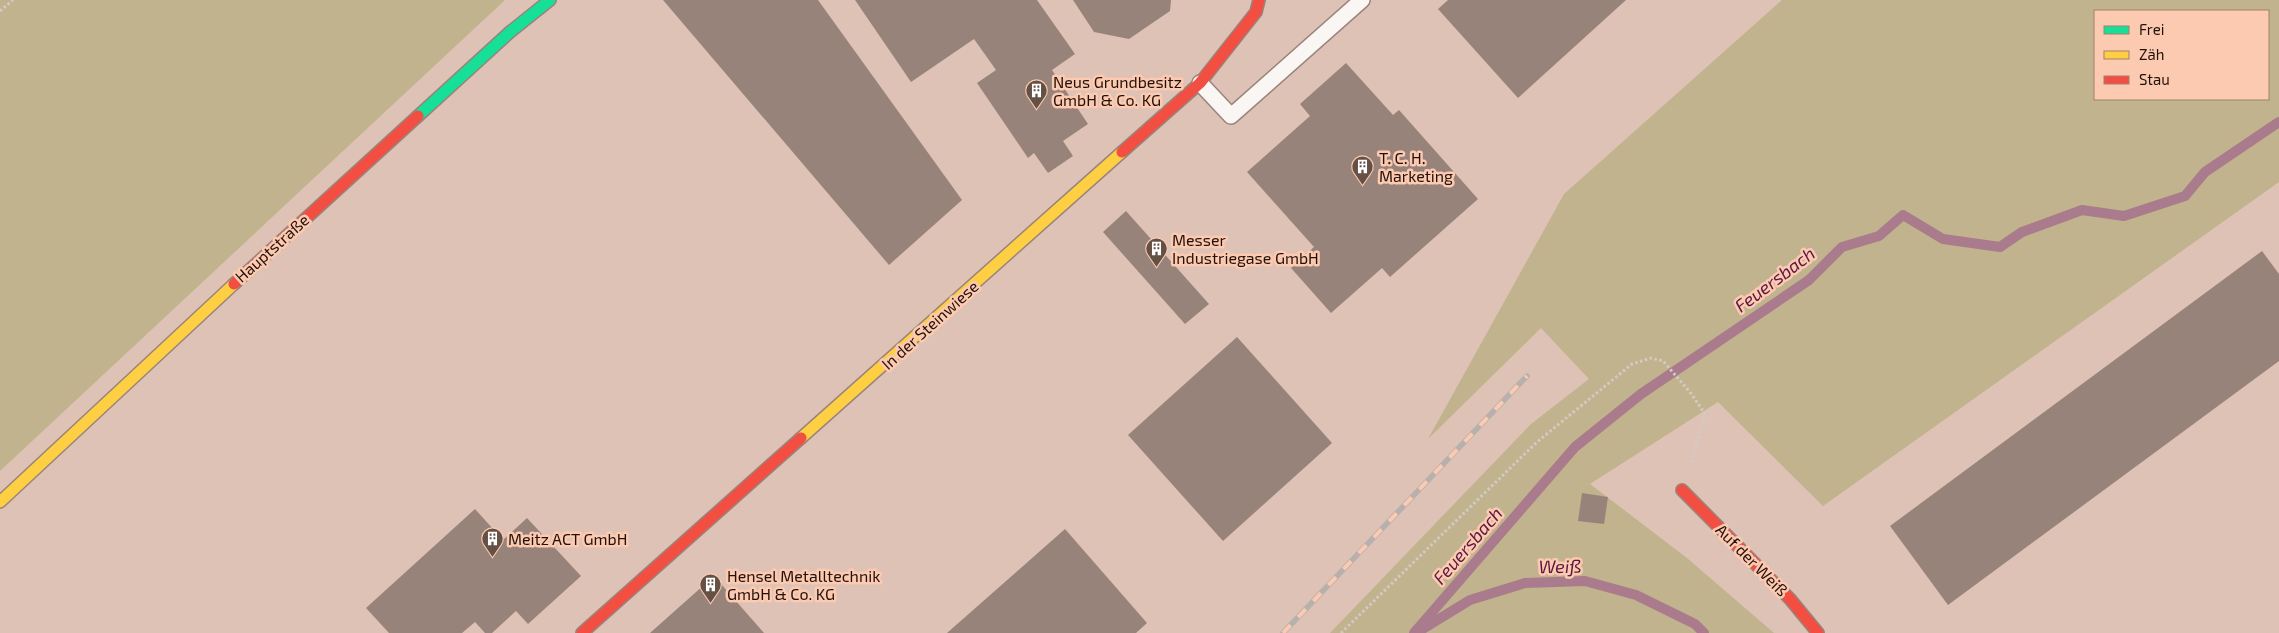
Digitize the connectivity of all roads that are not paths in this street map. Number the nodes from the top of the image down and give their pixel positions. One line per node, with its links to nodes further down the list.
1 (550, 0): 6 (street, Hauptstraße)
2 (1259, 0): 4 (street, In der Steinwiese)
3 (1362, 0): 4 (lane)
4 (1200, 83): 7 (street, In der Steinwiese)
5 (1682, 490): 8 (street, Auf der Weiß)
6 (0, 502)
7 (582, 633)
8 (1818, 633)

